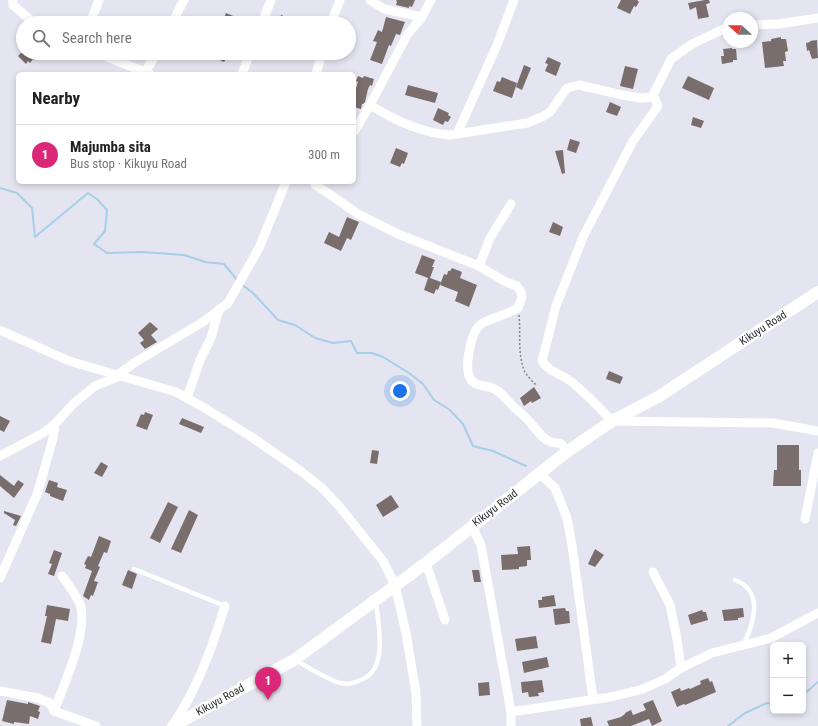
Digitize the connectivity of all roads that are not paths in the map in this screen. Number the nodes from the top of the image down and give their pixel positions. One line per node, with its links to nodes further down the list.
1 (13, 0): 9 (street)
2 (99, 0): 10 (street)
3 (184, 0): 11 (street)
4 (271, 0): 12 (street)
5 (340, 0): 13 (street)
6 (370, 0): 14 (street)
7 (432, 0): 14 (street)
8 (514, 0): 29 (street)
9 (26, 16)
10 (93, 16)
11 (176, 16)
12 (265, 16)
13 (334, 16)
14 (422, 17): 27 (street)
15 (818, 18): 16 (street)
16 (758, 25)
17 (722, 30): 26 (street)
18 (114, 60): 22 (street)
19 (154, 60): 23 (street)
20 (247, 60): 24 (street)
21 (320, 60): 25 (street)
22 (144, 72)
23 (148, 72)
24 (243, 72)
25 (317, 72)
26 (652, 97): 29 (street); 39 (street)
27 (370, 106): 28 (street); 29 (street)
28 (356, 129)
29 (457, 134)
30 (285, 184): 35 (street)
31 (316, 184): 33 (street)
32 (511, 204): 33 (street)
33 (479, 266): 43 (street)
34 (818, 292): 39 (main road, Kikuyu Road)
35 (219, 309): 37 (street); 38 (street)
36 (0, 330): 37 (street)
37 (120, 375): 38 (street); 40 (street)
38 (187, 398): 55 (street)
39 (612, 421): 41 (street); 43 (main road, Kikuyu Road)
40 (55, 424): 45 (street); 53 (street)
41 (818, 431): 42 (street)
42 (818, 438)
43 (568, 451): 46 (main road, Kikuyu Road)
44 (818, 453): 47 (street)
45 (0, 456)
46 (540, 474): 48 (main road, Kikuyu Road); 64 (street)
47 (805, 519)
48 (472, 526): 49 (main road, Kikuyu Road); 66 (street)
49 (426, 563): 55 (main road, Kikuyu Road); 59 (street)
50 (134, 569): 57 (lane)
51 (653, 572): 62 (street)
52 (62, 576): 65 (street)
53 (0, 578)
54 (735, 580): 60 (lane)
55 (396, 584): 56 (main road, Kikuyu Road); 69 (street)
56 (376, 600): 61 (main road, Kikuyu Road); 61 (lane)
57 (224, 606): 68 (street)
58 (818, 613): 60 (street)
59 (445, 620)
60 (744, 644): 62 (street)
61 (294, 660): 68 (main road, Kikuyu Road)
62 (681, 668): 64 (street)
63 (0, 691): 65 (street)
64 (594, 699): 66 (street)
65 (54, 711): 67 (street)
66 (511, 712): 70 (street)
67 (96, 726)
68 (173, 726)
69 (417, 726)
70 (511, 726)

